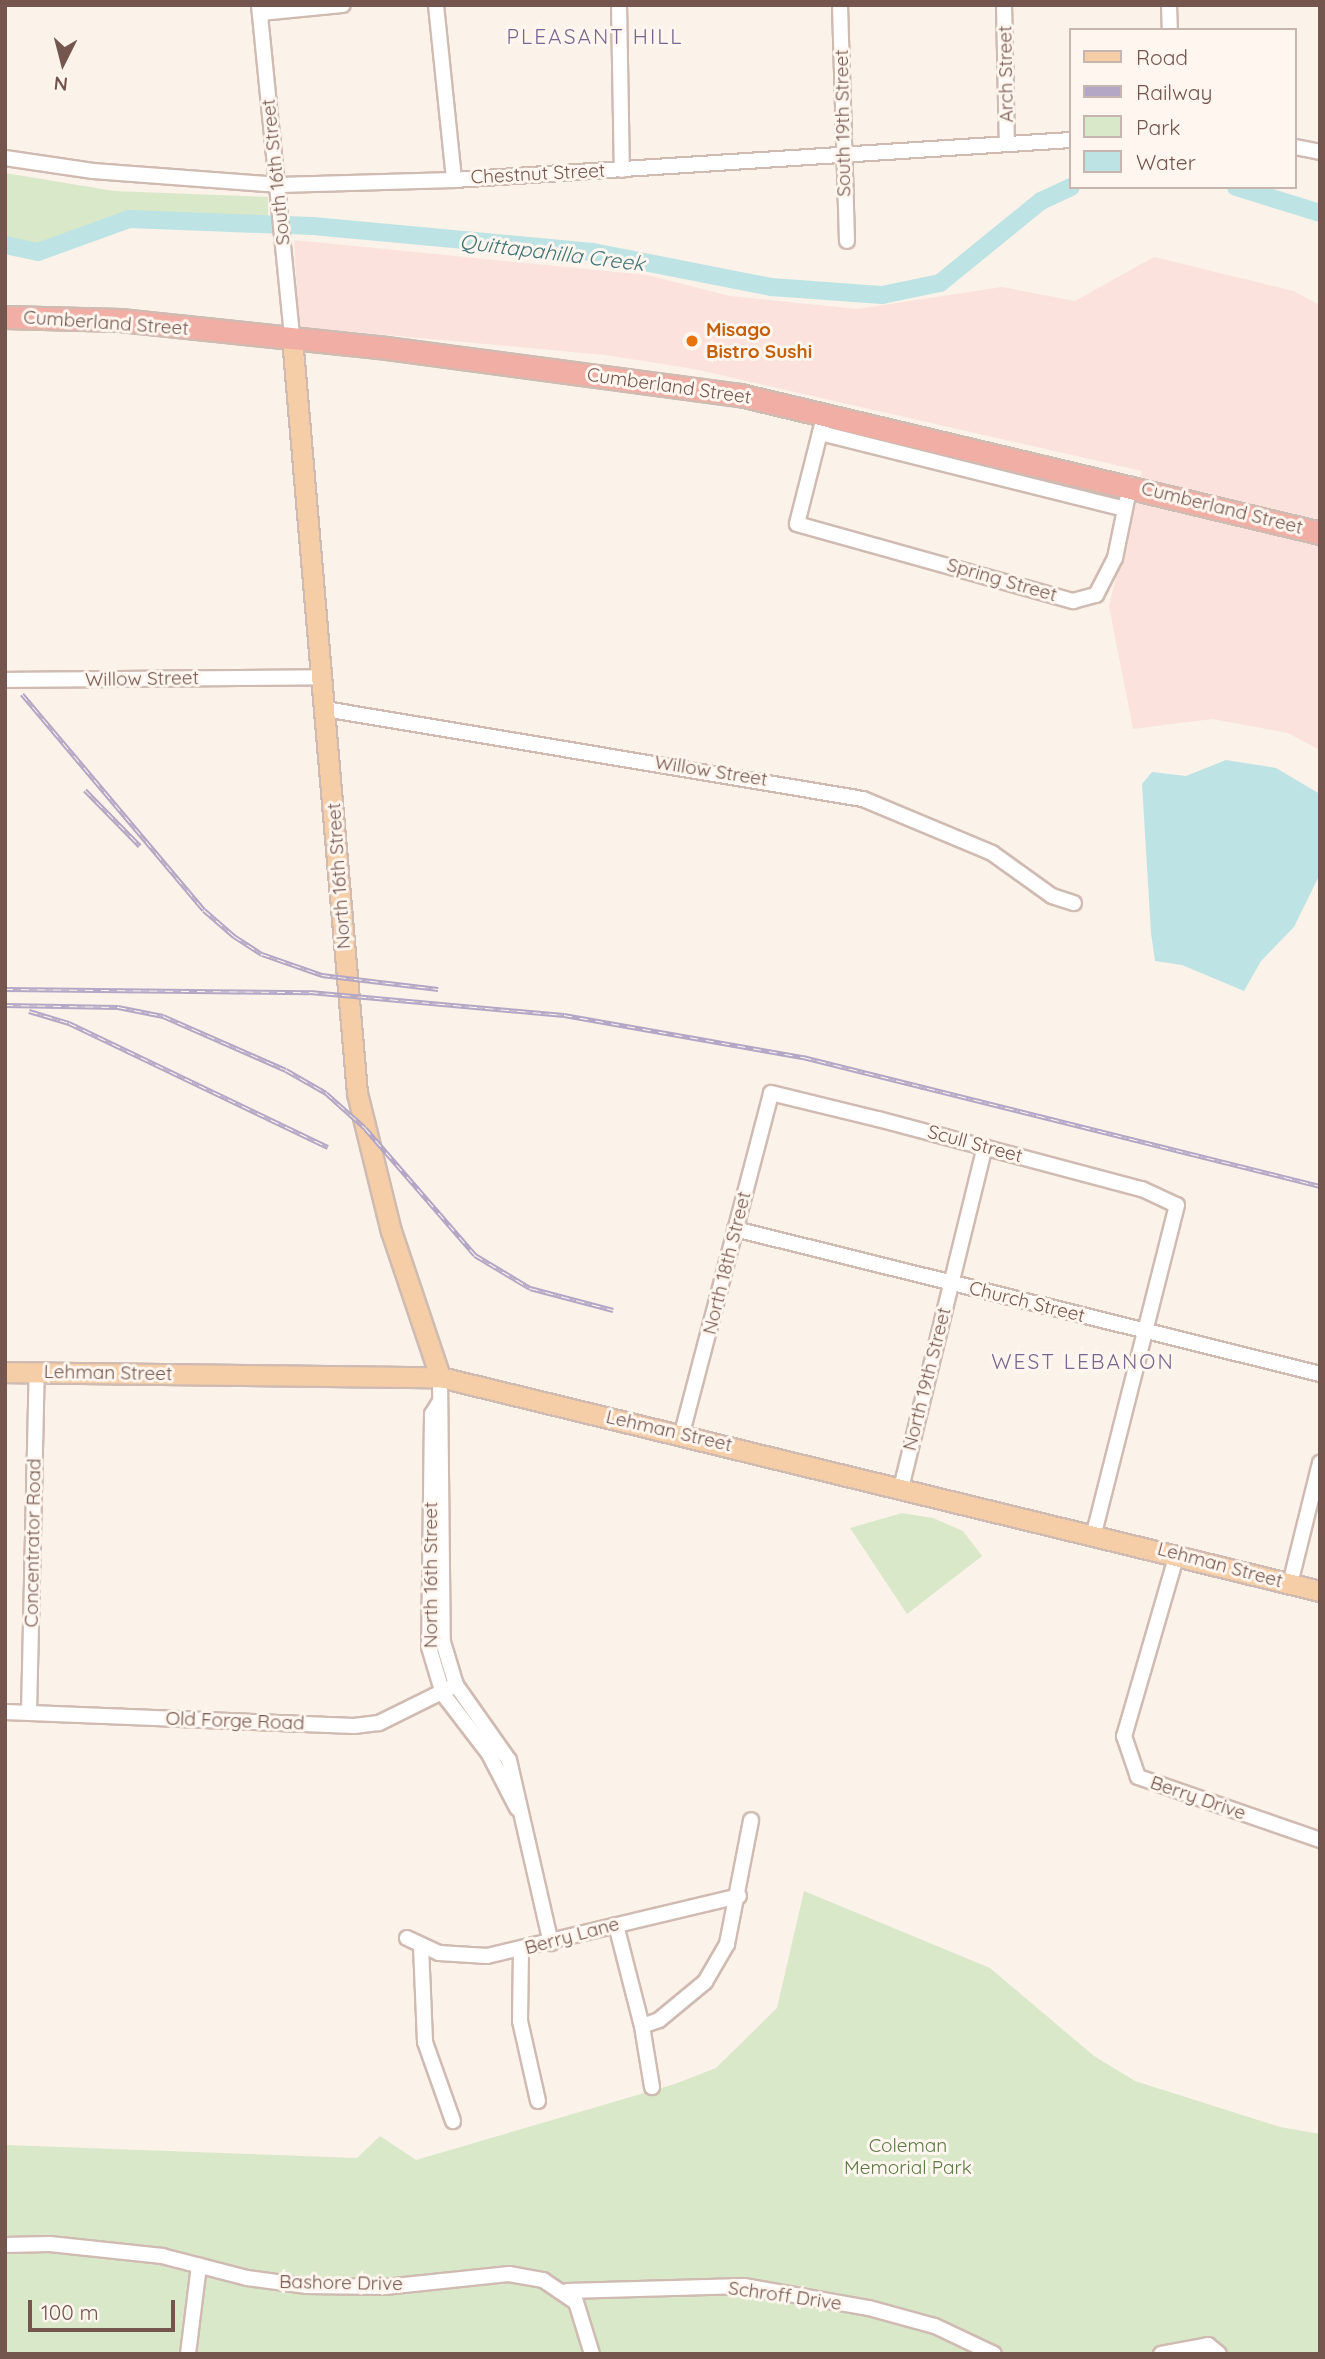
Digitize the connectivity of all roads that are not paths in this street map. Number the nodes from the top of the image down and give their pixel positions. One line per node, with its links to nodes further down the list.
1 (343, 5): 7 (street)
2 (436, 5): 16 (street)
3 (619, 5): 15 (street)
4 (841, 5): 13 (street, South 19th Street)
5 (1004, 5): 10 (street, Arch Street)
6 (1169, 5): 8 (street)
7 (259, 9): 17 (street, South 16th Street)
8 (1170, 28)
9 (1070, 140): 10 (street, Chestnut Street)
10 (1007, 143): 13 (street, Chestnut Street)
11 (1297, 147): 12 (street)
12 (1320, 152)
13 (842, 156): 15 (street, Chestnut Street); 18 (street, South 19th Street)
14 (5, 158): 17 (street, Chestnut Street)
15 (622, 170): 16 (street, Chestnut Street)
16 (454, 180): 17 (street, Chestnut Street)
17 (279, 185): 20 (street, South 16th Street)
18 (846, 241)
19 (5, 317): 20 (highway, Cumberland Street)
20 (292, 338): 21 (highway, Cumberland Street); 25 (main road, North 16th Street)
21 (822, 423): 22 (highway, Cumberland Street); 23 (street); 23 (street, Spring Street)
22 (1130, 485): 23 (street, Spring Street); 24 (highway, Cumberland Street)
23 (1125, 509)
24 (1320, 533)
25 (322, 677): 26 (street, Willow Street); 27 (main road, North 16th Street)
26 (5, 680)
27 (325, 709): 28 (street, Willow Street); 37 (main road, North 16th Street)
28 (1074, 903)
29 (771, 1093): 30 (street, Scull Street); 31 (street, North 18th Street)
30 (985, 1147): 32 (street, North 19th Street); 33 (street, Scull Street)
31 (735, 1229): 32 (street, Church Street); 39 (street, North 18th Street)
32 (951, 1282): 33 (street, Church Street); 41 (street, North 19th Street)
33 (1146, 1332): 36 (street, Church Street); 42 (street)
34 (5, 1372): 35 (main road, Lehman Street)
35 (37, 1373): 37 (main road, Lehman Street); 49 (street, Concentrator Road)
36 (1320, 1374)
37 (440, 1377): 38 (street, North 16th Street); 39 (main road, Lehman Street)
38 (439, 1403): 46 (street, North 16th Street); 47 (street, North 16th Street)
39 (682, 1433): 41 (main road, Lehman Street)
40 (1320, 1463): 44 (street)
41 (901, 1488): 42 (main road, Lehman Street)
42 (1094, 1532): 43 (main road, Lehman Street)
43 (1177, 1554): 44 (main road, Lehman Street); 52 (street, Berry Drive)
44 (1290, 1584): 45 (main road, Lehman Street)
45 (1320, 1591)
46 (456, 1685): 47 (street, Old Forge Road); 50 (street, North 16th Street)
47 (443, 1694): 49 (street, Old Forge Road); 50 (street, North 16th Street)
48 (5, 1712): 49 (street, Old Forge Road)
49 (29, 1713)
50 (517, 1808): 56 (street, North 16th Street)
51 (751, 1820): 53 (street)
52 (1320, 1840)
53 (739, 1896): 54 (street, Berry Lane); 59 (street)
54 (616, 1925): 56 (street, Berry Lane); 59 (street)
55 (407, 1938): 57 (street, Berry Lane)
56 (551, 1943): 58 (street, Berry Lane)
57 (421, 1946): 58 (street, Berry Lane); 62 (street)
58 (521, 1950): 61 (street)
59 (642, 2026): 60 (street)
60 (652, 2087)
61 (538, 2101)
62 (453, 2121)
63 (5, 2245): 64 (street, Bashore Drive)
64 (199, 2266): 65 (street, Bashore Drive); 66 (street)
65 (567, 2291): 67 (street); 68 (street, Schroff Drive)
66 (188, 2354)
67 (592, 2354)
68 (994, 2354)
69 (1161, 2354): 70 (street)
70 (1219, 2354)

